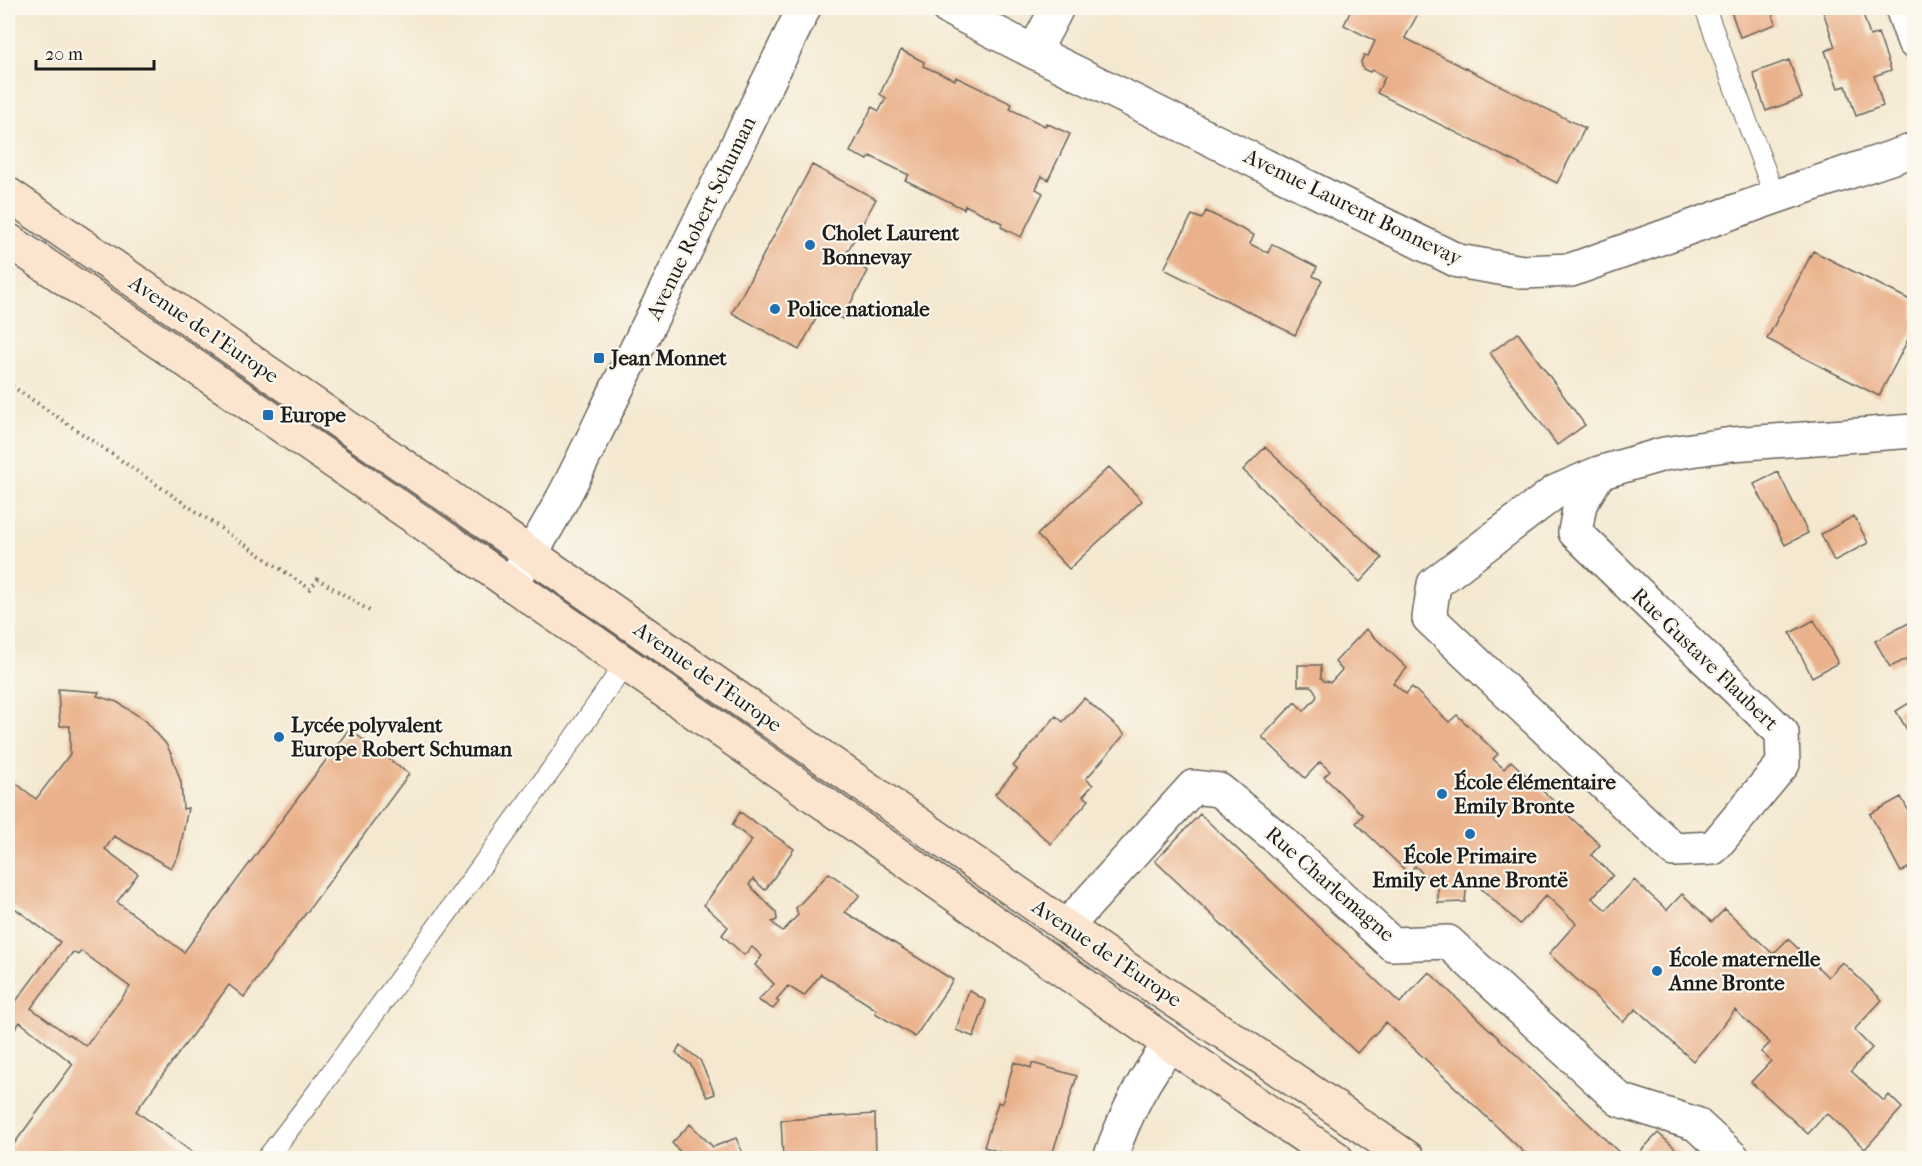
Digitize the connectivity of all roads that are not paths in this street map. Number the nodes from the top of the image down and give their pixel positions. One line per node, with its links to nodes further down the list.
1 (804, 8): 14 (street, Avenue Robert Schuman)
2 (948, 8): 7 (street, Avenue Laurent Bonnevay)
3 (1057, 8): 7 (street)
4 (1705, 8): 10 (lane)
5 (1902, 8): 6 (street)
6 (1914, 42)
7 (1034, 52): 10 (street, Avenue Laurent Bonnevay)
8 (1914, 150): 10 (street, Avenue Laurent Bonnevay)
9 (8, 194): 14 (main road, Avenue de l’Europe)
10 (1775, 197)
11 (8, 240): 15 (main road, Avenue de l’Europe)
12 (1914, 431): 13 (street, Rue Gustave Flaubert)
13 (1599, 473): 13 (street, Rue Gustave Flaubert)
14 (531, 555): 15 (street, Avenue Robert Schuman); 17 (main road, Avenue de l’Europe)
15 (510, 584): 16 (main road, Avenue de l’Europe)
16 (625, 664): 18 (main road, Avenue de l’Europe); 19 (lane)
17 (1067, 926): 22 (main road, Avenue de l’Europe); 23 (street, Rue Charlemagne)
18 (1170, 1045): 20 (street); 21 (main road, Avenue de l’Europe)
19 (267, 1158)
20 (1110, 1158)
21 (1336, 1158)
22 (1408, 1158)
23 (1733, 1158)

